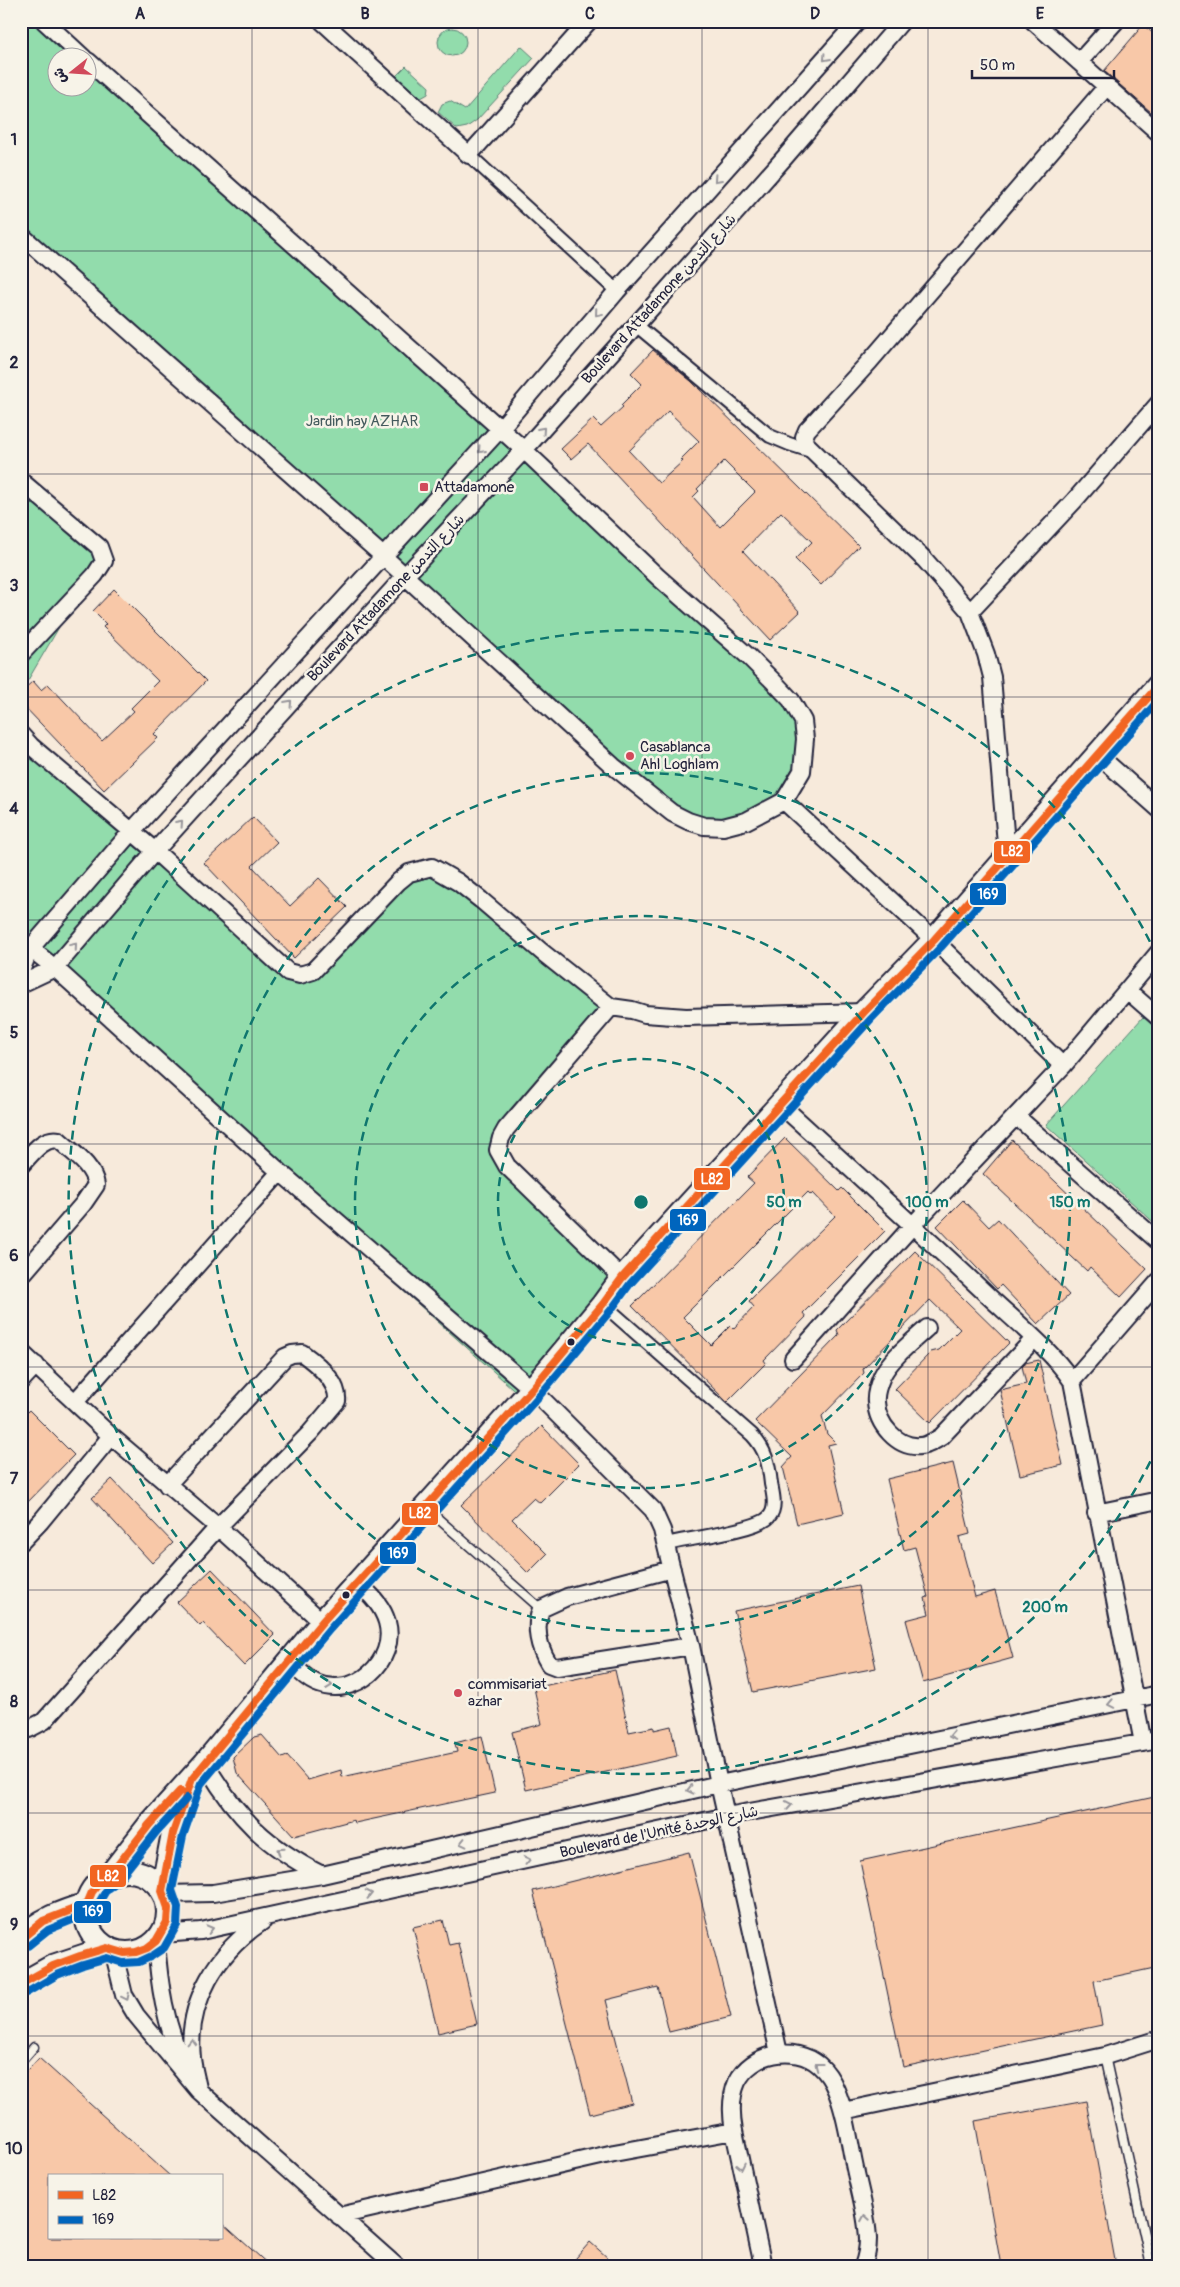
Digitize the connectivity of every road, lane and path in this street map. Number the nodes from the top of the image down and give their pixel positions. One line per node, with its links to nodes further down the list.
1 (44, 21): 8 (street)
2 (322, 21): 13 (street)
3 (589, 21): 13 (street)
4 (858, 21): 15 (street, Boulevard Attadamone شارع التدمن, one-way to 15)
5 (902, 21): 16 (street, Boulevard Attadamone شارع التدمن)
6 (1033, 21): 9 (street)
7 (1116, 21): 9 (street)
8 (73, 48)
9 (1079, 62): 11 (street)
10 (98, 70): 18 (street)
11 (1107, 86): 12 (street); 20 (street)
12 (1159, 133)
13 (469, 155): 15 (street)
14 (21, 235): 22 (street)
15 (617, 291): 18 (street, Boulevard Attadamone شارع التدمن, one-way to 18)
16 (636, 325): 19 (street, Boulevard Attadamone شارع التدمن, one-way to 16); 20 (street)
17 (1159, 403): 24 (street)
18 (500, 429): 19 (street); 22 (street, Boulevard Attadamone شارع التدمن, one-way to 22)
19 (524, 450): 23 (street, Boulevard Attadamone شارع التدمن); 29 (street)
20 (814, 452): 24 (street)
21 (21, 480): 25 (street)
22 (383, 556): 23 (street); 31 (street, Boulevard Attadamone شارع التدمن)
23 (405, 576): 29 (street); 32 (street, Boulevard Attadamone شارع التدمن, one-way to 23)
24 (970, 612): 33 (street)
25 (21, 654)
26 (1159, 685): 28 (main road)
27 (21, 735): 31 (street)
28 (1098, 754): 30 (street); 33 (main road)
29 (784, 801): 34 (street)
30 (1159, 809)
31 (132, 832): 32 (street); 35 (street, Boulevard Attadamone شارع التدمن)
32 (155, 851): 37 (street, Boulevard Attadamone شارع التدمن, one-way to 32); 41 (street)
33 (1007, 856): 34 (main road)
34 (934, 940): 42 (main road); 44 (street)
35 (26, 945): 37 (street); 38 (street, Boulevard Attadamone شارع التدمن)
36 (1159, 952): 40 (street)
37 (55, 968): 39 (street, Boulevard Attadamone شارع التدمن); 48 (street)
38 (21, 970)
39 (21, 984)
40 (1127, 990): 43 (street); 44 (street)
41 (611, 1007): 42 (street); 52 (street)
42 (864, 1012): 45 (main road)
43 (1159, 1018)
44 (1063, 1066): 46 (street)
45 (781, 1105): 49 (street); 52 (main road)
46 (1016, 1116): 49 (street); 50 (street)
47 (21, 1166): 51 (street)
48 (280, 1172): 62 (street); 63 (street)
49 (913, 1225): 56 (street); 58 (street)
50 (1159, 1242)
51 (21, 1276)
52 (622, 1278): 54 (main road)
53 (1159, 1281): 61 (street)
54 (603, 1304): 62 (main road); 71 (street)
55 (927, 1328): 56 (street)
56 (1034, 1339): 61 (street)
57 (21, 1352): 59 (street)
58 (793, 1359)
59 (36, 1365): 60 (street); 63 (street)
60 (21, 1381)
61 (1072, 1381): 68 (street)
62 (532, 1389): 67 (main road); 71 (street)
63 (75, 1402): 64 (street)
64 (111, 1436): 65 (street); 70 (street)
65 (167, 1485): 69 (street); 69 (street)
66 (1159, 1500): 68 (street)
67 (425, 1507): 73 (main road); 74 (lane)
68 (1096, 1513): 79 (street)
69 (218, 1527): 75 (street); 80 (street)
70 (21, 1542)
71 (666, 1544): 72 (street)
72 (672, 1570): 74 (street); 76 (street)
73 (357, 1582): 75 (main road); 77 (street, one-way to 73)
74 (541, 1609): 76 (street)
75 (322, 1622): 77 (main road)
76 (691, 1646): 83 (street)
77 (289, 1661): 82 (main road)
78 (1159, 1694): 79 (street)
79 (1134, 1700): 81 (street); 83 (street, one-way to 83)
80 (21, 1730)
81 (1151, 1742): 84 (street, Boulevard de l'Unité شارع الوحدة, one-way to 81)
82 (199, 1771): 85 (main road); 86 (street, one-way to 82); 87 (main road)
83 (719, 1784): 84 (street); 86 (street, one-way to 86)
84 (726, 1816): 89 (street, Boulevard de l'Unité شارع الوحدة, one-way to 84); 96 (street)
85 (110, 1875): 87 (main road); 88 (main road)
86 (322, 1875): 87 (street)
87 (163, 1893): 91 (main road)
88 (87, 1904): 90 (main road); 92 (main road)
89 (272, 1915): 91 (street, Boulevard de l'Unité شارع الوحدة, one-way to 89); 99 (street, one-way to 89)
90 (22, 1936)
91 (159, 1938): 92 (main road); 99 (street)
92 (110, 1949): 93 (main road); 99 (street, one-way to 99)
93 (21, 1984)
94 (1159, 2039): 97 (street)
95 (34, 2047): 98 (lane)
96 (779, 2053): 100 (street, one-way to 96); 101 (street)
97 (1105, 2056): 100 (street); 106 (lane)
98 (21, 2062)
99 (194, 2085): 102 (street)
100 (843, 2111): 105 (street, one-way to 100)
101 (734, 2131): 102 (street); 104 (street, one-way to 104)
102 (339, 2216): 103 (street)
103 (396, 2266)
104 (763, 2266)
105 (863, 2266)
106 (1151, 2266)

